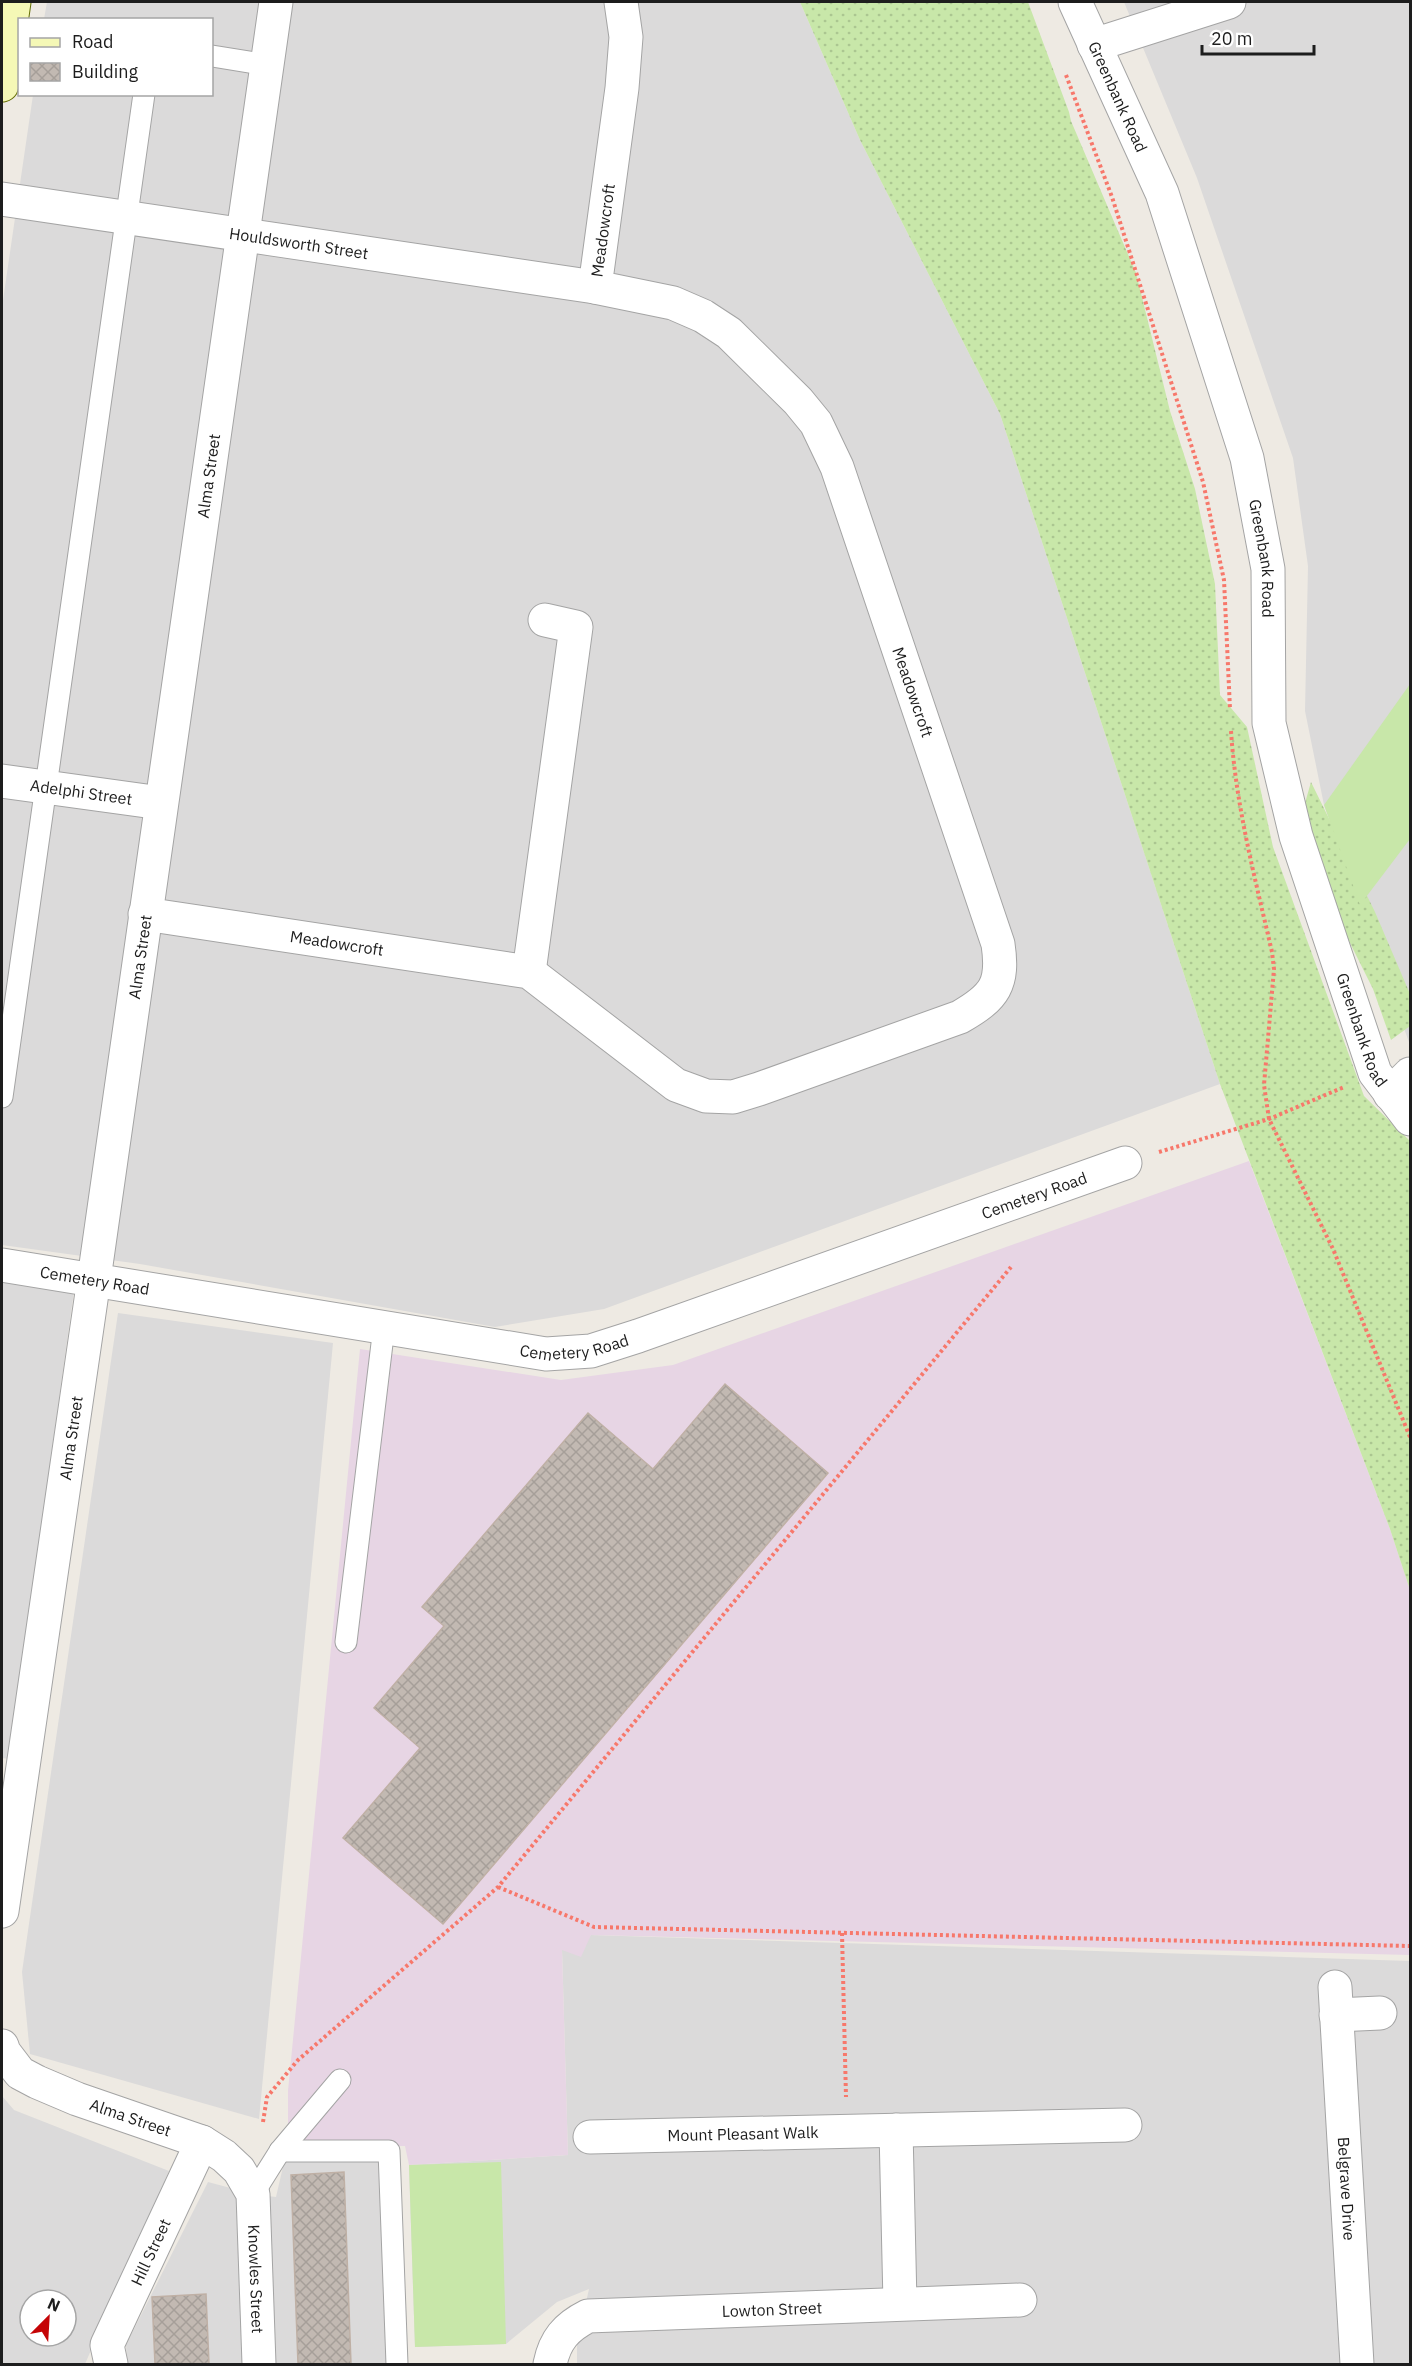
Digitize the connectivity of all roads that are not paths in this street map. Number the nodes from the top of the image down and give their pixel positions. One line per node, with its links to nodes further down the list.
1 (14, 2): 9 (main road)
2 (276, 2): 8 (street, Alma Street)
3 (621, 2): 14 (street, Meadowcroft)
4 (1075, 2): 6 (street, Greenbank Road)
5 (1229, 2): 6 (street)
6 (1094, 45): 21 (street, Greenbank Road)
7 (213, 56): 8 (lane)
8 (267, 65): 13 (street, Alma Street)
9 (2, 85)
10 (144, 96): 12 (lane)
11 (2, 199): 12 (street, Houldsworth Street)
12 (127, 218): 13 (street, Houldsworth Street); 17 (lane)
13 (243, 235): 14 (street, Houldsworth Street); 18 (street, Alma Street)
14 (595, 287): 20 (street, Meadowcroft)
15 (545, 620): 20 (street)
16 (2, 781): 17 (street, Adelphi Street)
17 (46, 787): 18 (street, Adelphi Street); 22 (lane)
18 (161, 803): 19 (street, Alma Street)
19 (145, 914): 20 (street, Meadowcroft); 26 (street, Alma Street)
20 (529, 972)
21 (1392, 1080): 23 (street, Greenbank Road)
22 (2, 1096)
23 (1410, 1119)
24 (1125, 1163): 27 (street, Cemetery Road)
25 (2, 1265): 26 (street, Cemetery Road)
26 (94, 1279): 27 (street, Cemetery Road); 29 (street, Alma Street)
27 (384, 1327): 28 (lane)
28 (346, 1642)
29 (11, 1776): 30 (street, Alma Street)
30 (2, 1911)
31 (1380, 2013): 47 (street, Belgrave Drive)
32 (2, 2046): 33 (street, Alma Street)
33 (8, 2075): 38 (street, Alma Street)
34 (340, 2080): 39 (lane)
35 (1125, 2125): 36 (street, Mount Pleasant Walk)
36 (896, 2130): 37 (street, Mount Pleasant Walk); 42 (street)
37 (590, 2137)
38 (202, 2142): 40 (street, Alma Street); 43 (street, Hill Street)
39 (280, 2151): 40 (lane); 45 (lane)
40 (253, 2194): 44 (street, Knowles Street)
41 (1020, 2300): 42 (street, Lowton Street)
42 (900, 2303): 46 (street, Lowton Street)
43 (111, 2364)
44 (259, 2364)
45 (398, 2364)
46 (550, 2364)
47 (1357, 2364)

